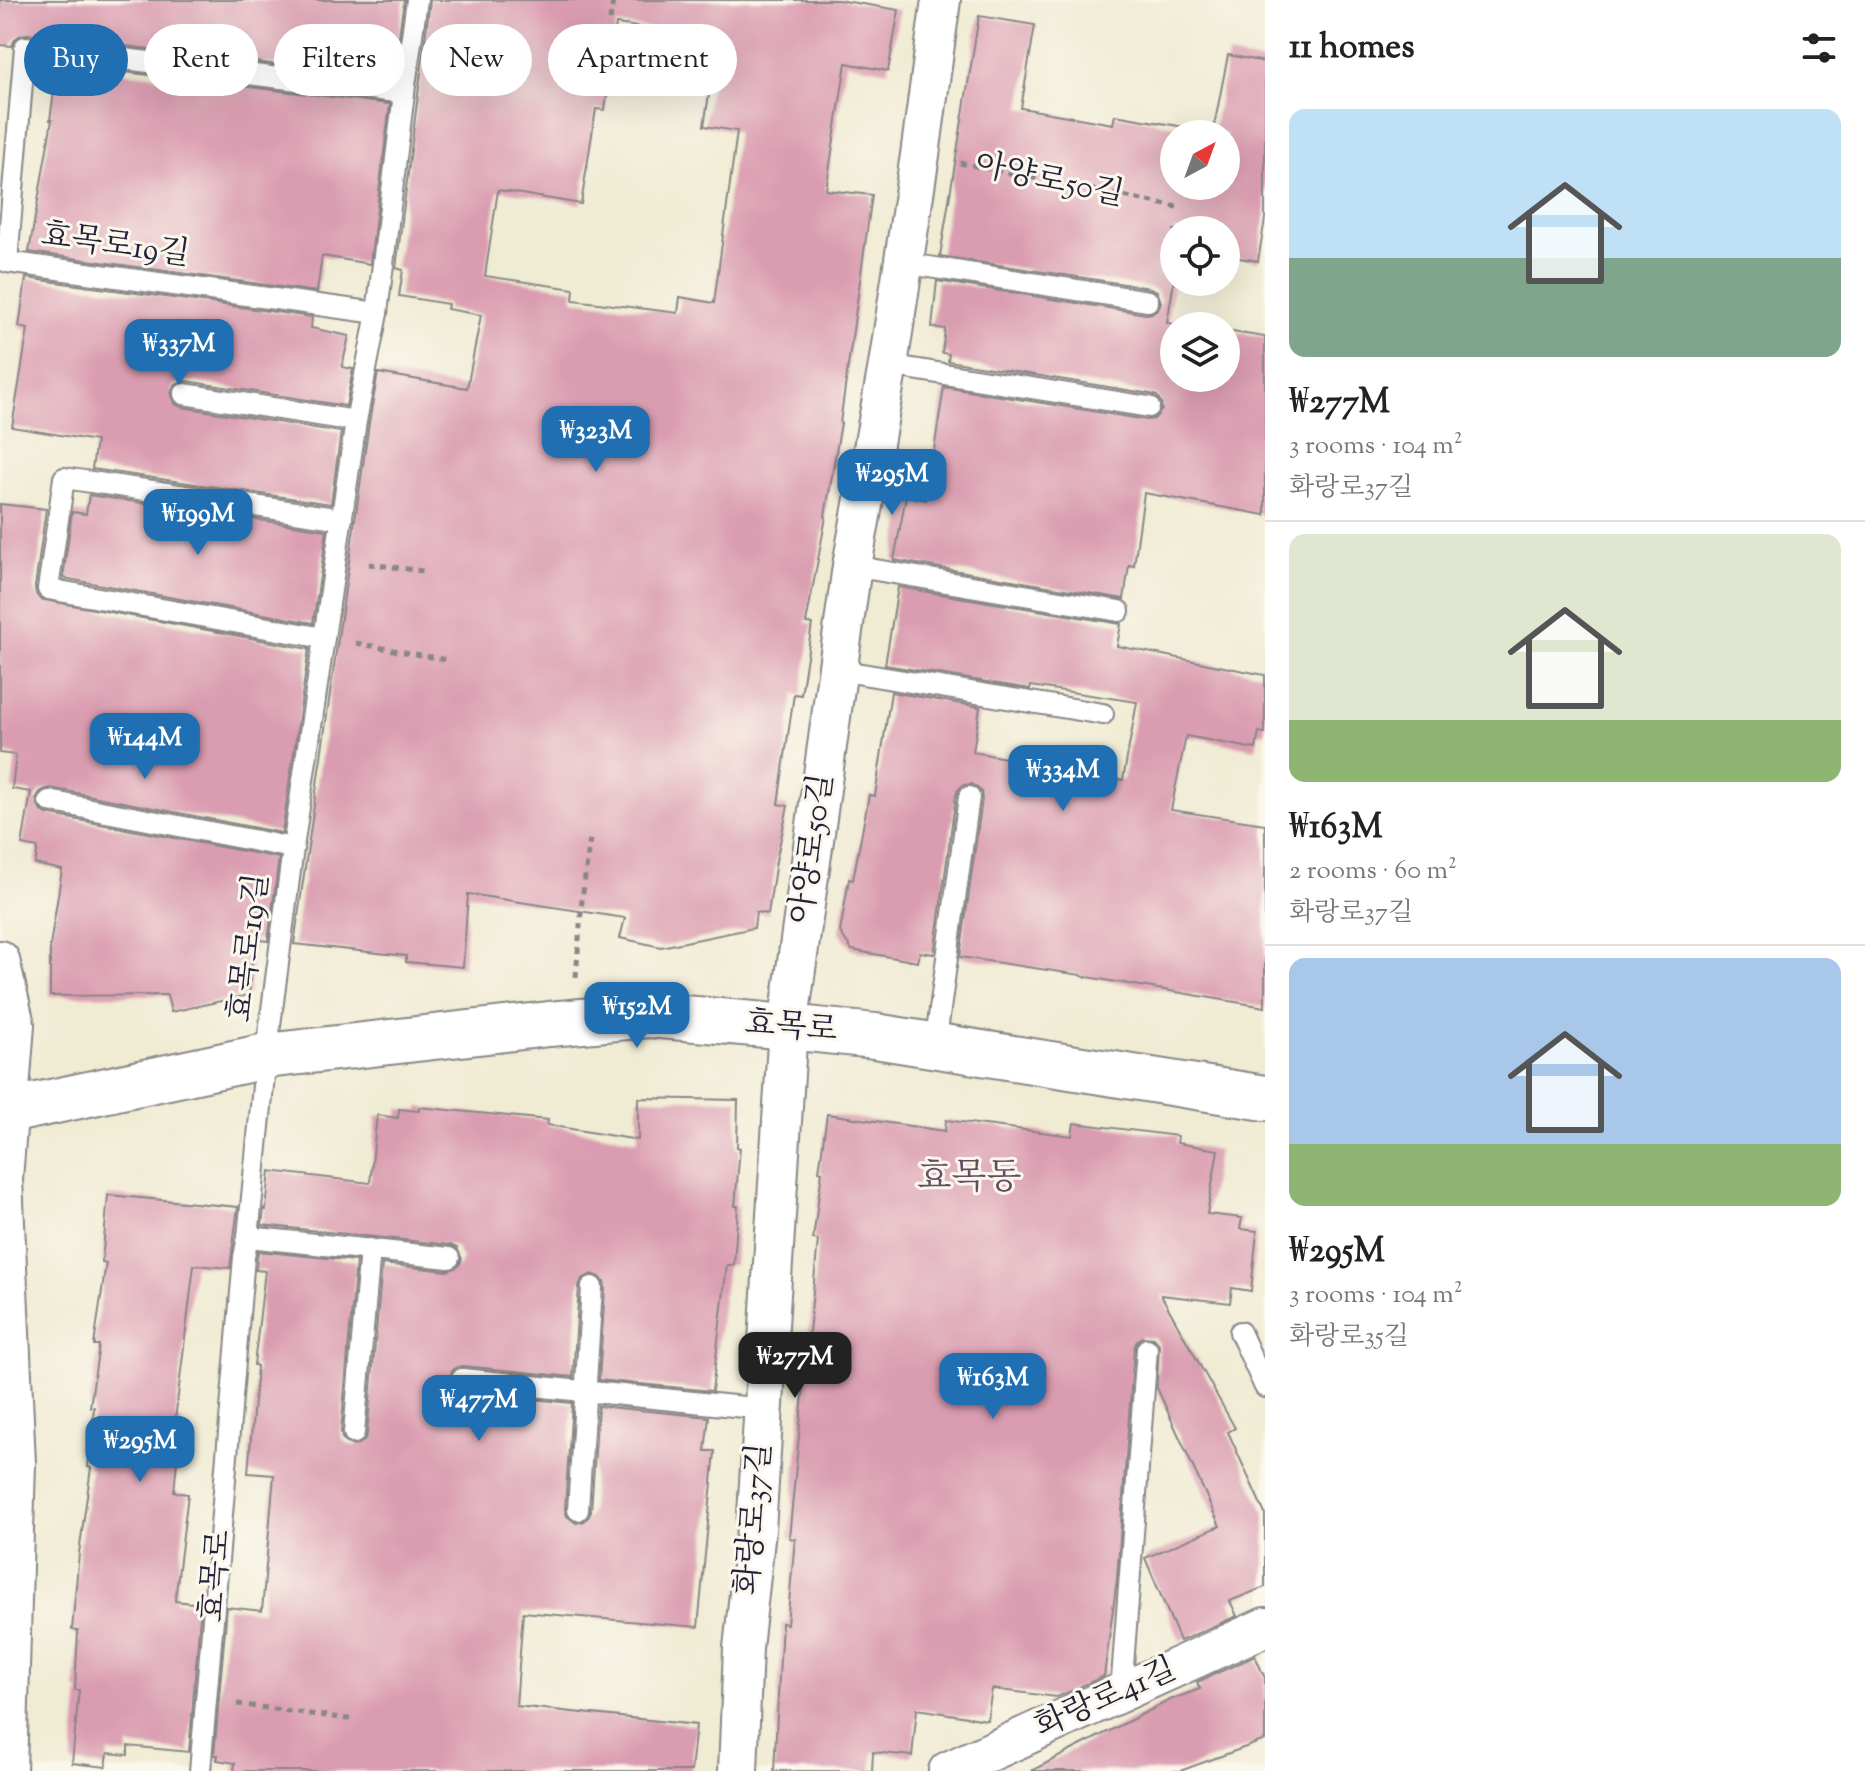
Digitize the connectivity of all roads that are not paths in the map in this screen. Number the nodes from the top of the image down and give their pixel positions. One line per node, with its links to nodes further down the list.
1 (417, 0): 4 (lane, 효목로19길)
2 (941, 0): 6 (street, 아양로50길)
3 (274, 77): 8 (lane, 효목로19길)
4 (405, 86)
5 (404, 96): 8 (lane, 효목로19길)
6 (903, 263): 7 (lane); 9 (street, 아양로50길)
7 (1148, 301)
8 (377, 313): 12 (lane, 효목로19길)
9 (888, 365): 11 (lane); 14 (street, 아양로50길)
10 (184, 394): 12 (lane)
11 (1149, 407)
12 (356, 421): 13 (lane, 효목로19길)
13 (342, 519): 16 (lane, 효목로19길); 16 (lane)
14 (852, 566): 15 (lane); 17 (street, 아양로50길)
15 (1119, 611)
16 (324, 638): 21 (lane, 효목로19길)
17 (838, 670): 18 (lane); 23 (street, 아양로50길)
18 (1103, 714)
19 (969, 797): 24 (lane)
20 (49, 801): 21 (lane, 효목로19길)
21 (293, 848): 25 (lane, 효목로19길)
22 (0, 960): 27 (street)
23 (788, 1027): 24 (street, 효목로); 25 (street, 효목로); 37 (street, 화랑로37길)
24 (935, 1046): 26 (street, 효목로)
25 (266, 1056): 27 (street, 효목로); 28 (lane, 효목로)
26 (1265, 1098)
27 (4, 1114): 42 (street)
28 (248, 1237): 29 (lane); 43 (lane, 효목로)
29 (370, 1249): 30 (lane); 38 (lane)
30 (449, 1258)
31 (592, 1287): 36 (lane)
32 (1240, 1332): 35 (lane)
33 (1147, 1349): 41 (lane)
34 (462, 1379): 36 (lane)
35 (1265, 1387)
36 (585, 1391): 37 (lane); 39 (lane)
37 (764, 1409): 44 (street, 화랑로37길)
38 (354, 1433)
39 (578, 1510)
40 (1265, 1627): 41 (street, 화랑로41길)
41 (1121, 1692): 45 (street, 화랑로41길)
42 (7, 1771)
43 (200, 1771)
44 (738, 1771)
45 (948, 1771)

